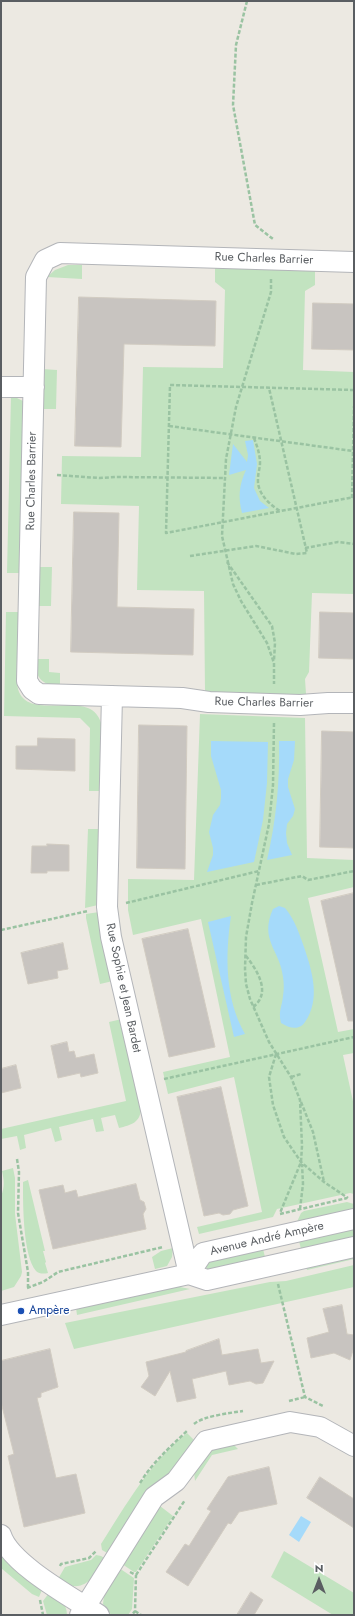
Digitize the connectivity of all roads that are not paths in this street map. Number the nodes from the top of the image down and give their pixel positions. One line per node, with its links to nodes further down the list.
1 (354, 262): 3 (street, Rue Charles Barrier)
2 (1, 387): 3 (street)
3 (34, 387): 4 (street, Rue Charles Barrier)
4 (112, 696): 5 (street, Rue Charles Barrier); 8 (street, Rue Sophie et Jean Bardet)
5 (354, 703)
6 (354, 1219): 8 (street, Avenue André Ampère)
7 (354, 1247): 8 (street)
8 (189, 1274): 9 (street)
9 (1, 1315)
10 (354, 1446): 12 (street)
11 (1, 1535): 12 (street)
12 (88, 1612)

